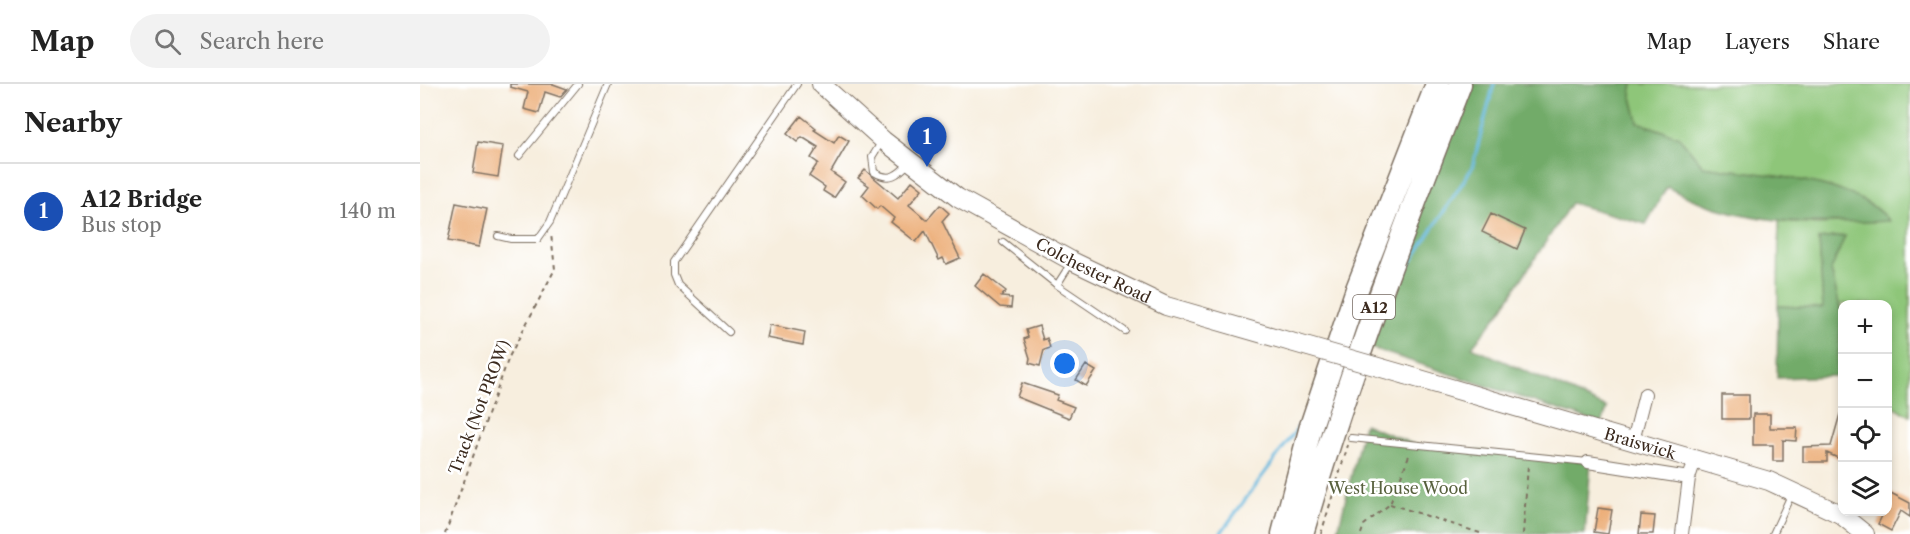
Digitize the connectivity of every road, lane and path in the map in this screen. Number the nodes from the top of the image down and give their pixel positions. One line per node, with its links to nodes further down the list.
1 (578, 84): 8 (lane)
2 (608, 84): 10 (lane)
3 (797, 84): 16 (lane)
4 (821, 84): 7 (main road, Colchester Road)
5 (1437, 84): 29 (highway, A12)
6 (1460, 84): 30 (highway, A12)
7 (883, 140): 9 (main road, Colchester Road); 9 (lane)
8 (519, 156)
9 (910, 161): 13 (main road, Colchester Road)
10 (550, 222): 11 (lane); 28 (path, Track (Not PROW))
11 (498, 236)
12 (1003, 242): 14 (lane)
13 (1072, 261): 14 (lane); 17 (main road, Colchester Road, bridge)
14 (1058, 285): 15 (lane)
15 (1125, 331)
16 (729, 332)
17 (1406, 375): 20 (main road, Braiswick)
18 (1645, 393): 20 (street)
19 (1350, 438): 21 (lane); 31 (path)
20 (1633, 441): 23 (main road, Braiswick)
21 (1413, 444): 22 (lane); 27 (path)
22 (1529, 456): 24 (lane); 34 (path)
23 (1695, 460): 25 (street); 26 (main road, Braiswick)
24 (1588, 462): 25 (street)
25 (1689, 478): 35 (street)
26 (1792, 492): 36 (lane); 37 (main road, Braiswick)
27 (1390, 504): 32 (path); 33 (path)
28 (445, 534)
29 (1283, 534)
30 (1302, 534)
31 (1321, 534)
32 (1360, 534)
33 (1483, 534)
34 (1523, 534)
35 (1682, 534)
36 (1773, 534)
37 (1865, 534)

